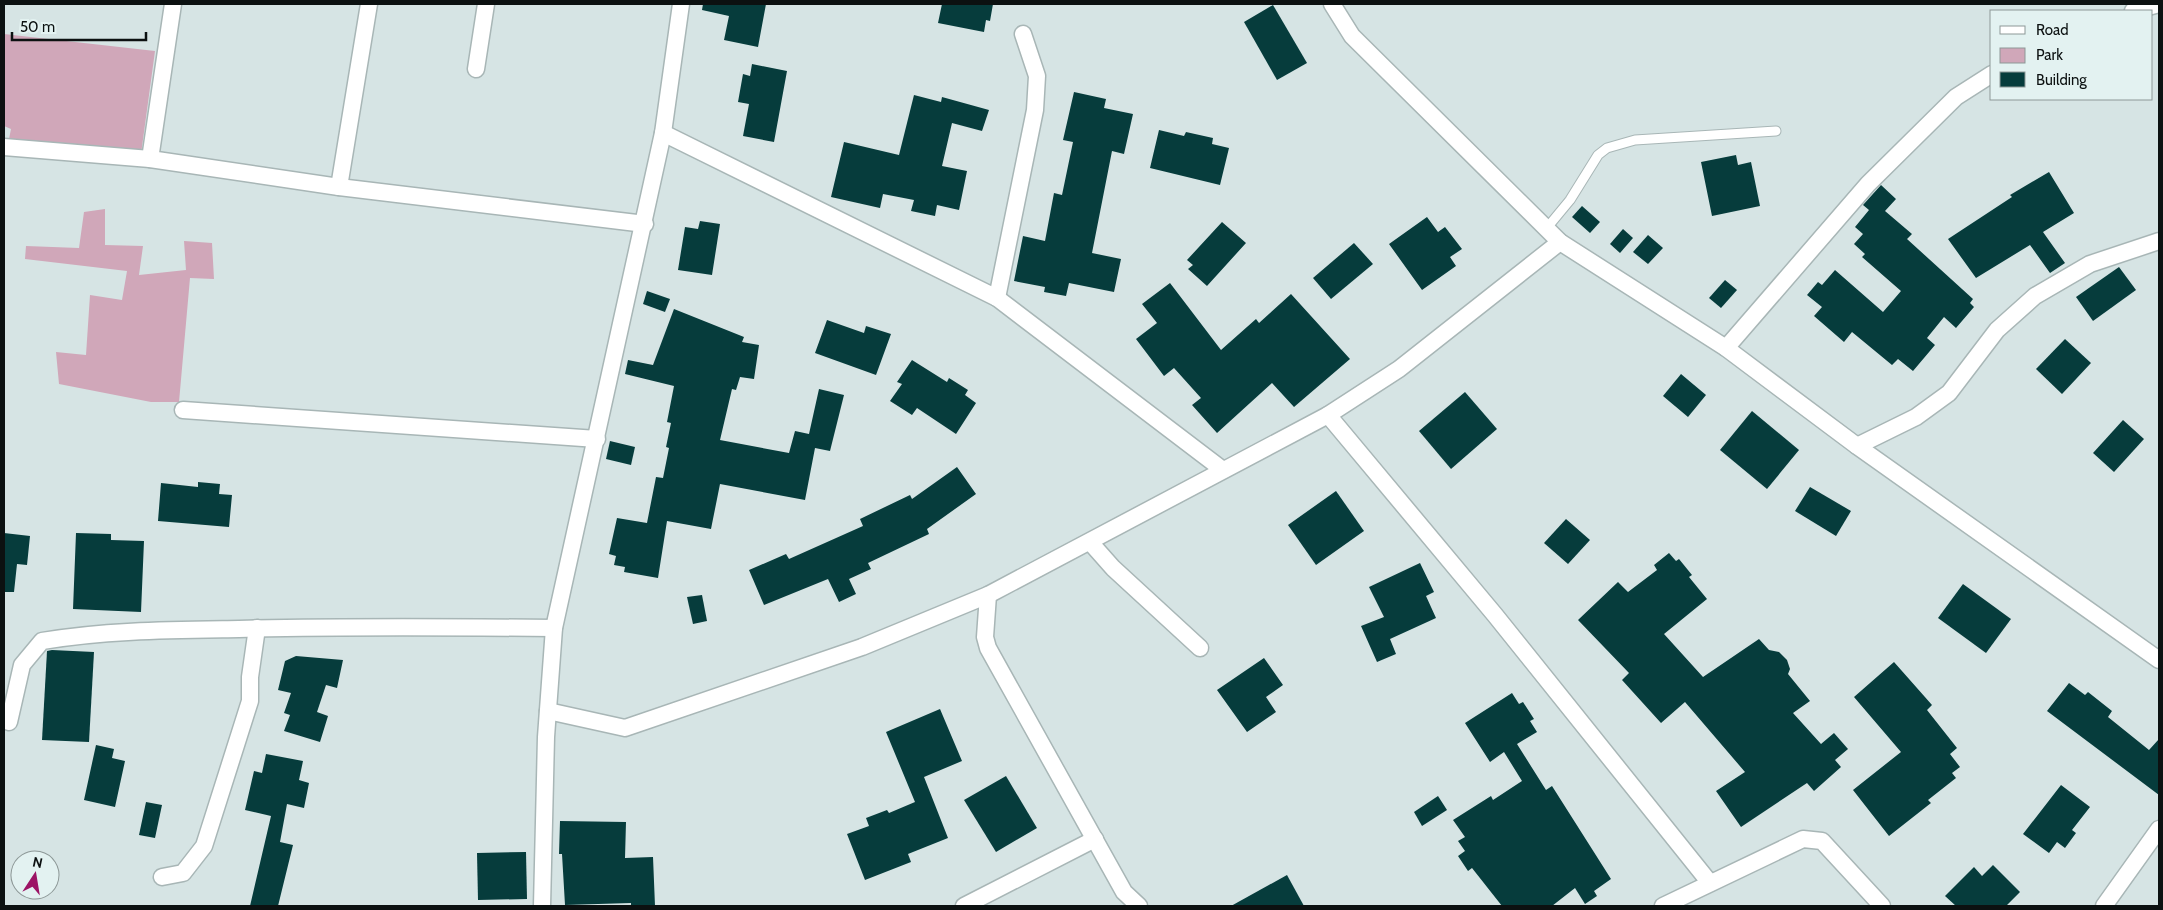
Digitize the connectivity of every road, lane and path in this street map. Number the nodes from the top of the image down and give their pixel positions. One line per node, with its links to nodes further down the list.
1 (173, 4): 14 (street)
2 (369, 4): 15 (street)
3 (486, 4): 9 (street)
4 (682, 4): 12 (street)
5 (1332, 4): 17 (street)
6 (2159, 4): 7 (street)
7 (2137, 10)
8 (1023, 34): 20 (street)
9 (476, 69)
10 (1990, 75): 21 (street)
11 (1776, 131): 17 (lane)
12 (663, 133): 16 (street); 20 (street)
13 (4, 146): 14 (street)
14 (150, 159): 15 (street)
15 (339, 188): 16 (street)
16 (645, 224): 24 (street)
17 (1546, 229): 18 (street)
18 (1560, 242): 21 (street); 23 (street)
19 (2159, 242): 25 (street)
20 (997, 298): 26 (street)
21 (1726, 348): 25 (street)
22 (183, 410): 24 (street)
23 (1328, 415): 26 (street); 38 (street)
24 (597, 439): 30 (street)
25 (1857, 446): 32 (street)
26 (1223, 470): 27 (street)
27 (1090, 542): 28 (street); 31 (street)
28 (988, 595): 33 (street); 36 (street)
29 (257, 628): 30 (street); 34 (street); 37 (street)
30 (554, 628): 33 (street)
31 (1200, 648)
32 (2159, 660)
33 (548, 711): 39 (street)
34 (9, 722)
35 (2159, 829): 44 (street)
36 (1095, 839): 40 (street); 41 (street)
37 (162, 877)
38 (1710, 884): 42 (street); 43 (street)
39 (542, 906)
40 (964, 906)
41 (1139, 906)
42 (1663, 906)
43 (1882, 906)
44 (2104, 906)

